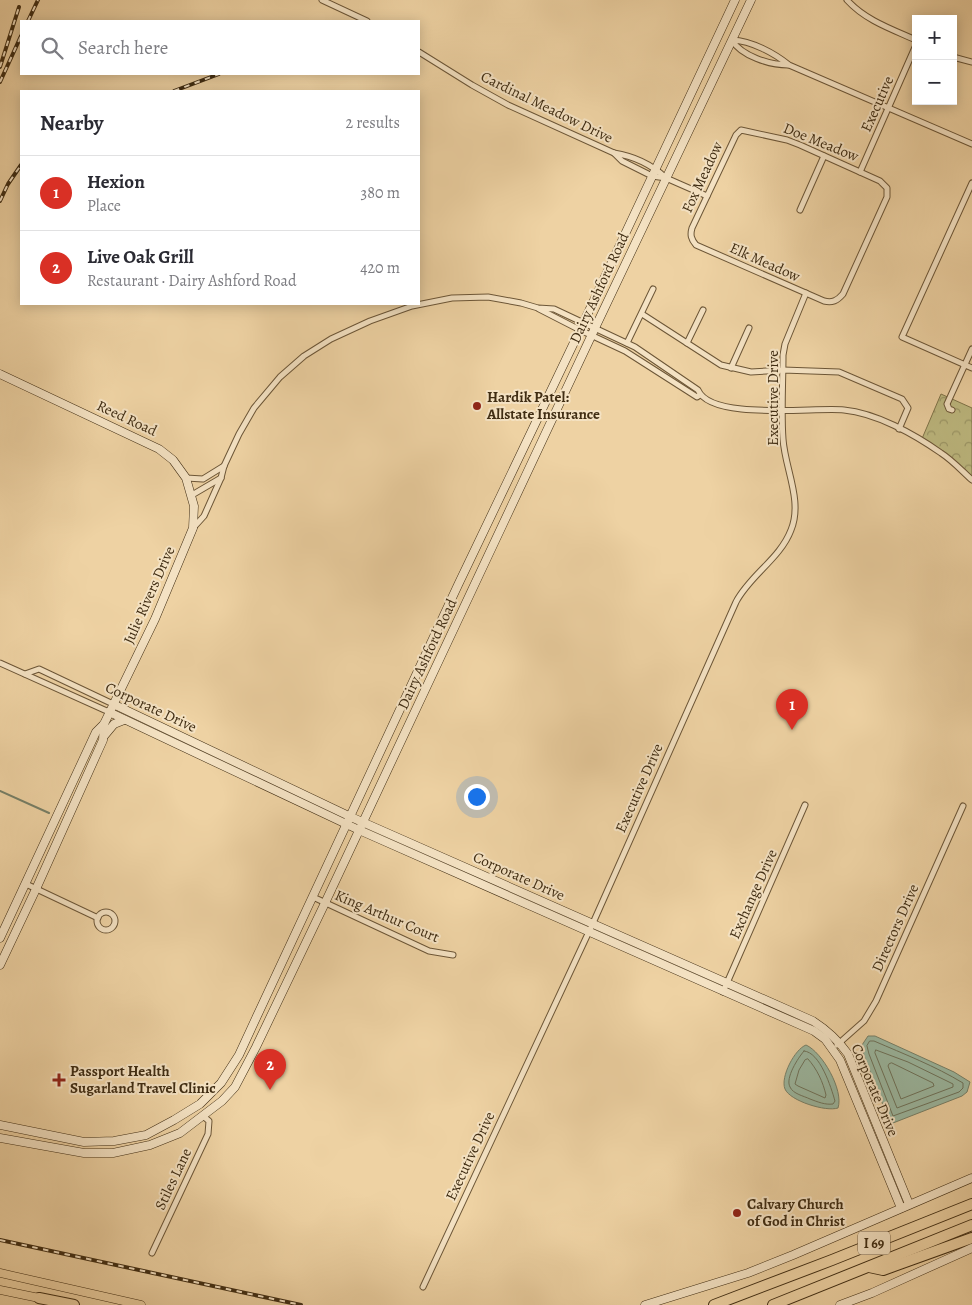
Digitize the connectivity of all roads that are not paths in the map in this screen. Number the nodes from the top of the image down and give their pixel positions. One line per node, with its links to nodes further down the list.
1 (322, 0): 5 (street)
2 (735, 0): 18 (main road, Dairy Ashford Road)
3 (751, 0): 7 (main road, Dairy Ashford Road)
4 (847, 0): 6 (street)
5 (366, 20)
6 (912, 38)
7 (732, 40): 12 (street); 12 (street); 20 (main road, Dairy Ashford Road)
8 (420, 53): 16 (street, Cardinal Meadow Drive)
9 (912, 54): 13 (street, Executive)
10 (957, 57): 11 (street)
11 (972, 62)
12 (789, 66): 13 (street)
13 (888, 108): 15 (street); 19 (street, Executive)
14 (741, 130): 17 (street, Doe Meadow); 22 (street, Fox Meadow)
15 (972, 144)
16 (614, 153): 18 (street, Cardinal Meadow Drive); 18 (street, Cardinal Meadow Drive)
17 (824, 156): 19 (street, Doe Meadow); 23 (street)
18 (654, 172): 20 (street, Cardinal Meadow Drive); 25 (main road, Dairy Ashford Road)
19 (860, 172): 29 (street, Doe Meadow)
20 (666, 178): 22 (street, Cardinal Meadow Drive); 26 (main road, Dairy Ashford Road)
21 (972, 183): 43 (street)
22 (707, 196): 24 (street, Fox Meadow)
23 (800, 210)
24 (691, 237): 28 (street, Elk Meadow)
25 (617, 250): 26 (main road); 35 (main road, Dairy Ashford Road)
26 (629, 256): 38 (main road, Dairy Ashford Road)
27 (653, 289): 34 (street)
28 (806, 293): 29 (street, Elk Meadow); 46 (street, Executive Drive)
29 (834, 301)
30 (420, 304): 32 (street, Julie Rivers Drive)
31 (417, 305): 55 (street, Julie Rivers Drive)
32 (538, 308): 35 (street, Julie Rivers Drive); 37 (street, Julie Rivers Drive)
33 (703, 310): 40 (street)
34 (642, 314): 39 (street); 40 (street)
35 (584, 322): 37 (main road, Dairy Ashford Road); 38 (street, Julie Rivers Drive)
36 (749, 328): 44 (street)
37 (580, 330): 38 (street, Julie Rivers Drive); 52 (main road, Dairy Ashford Road)
38 (593, 332): 39 (street); 47 (street); 54 (main road, Dairy Ashford Road)
39 (627, 343): 42 (street)
40 (687, 343): 44 (street)
41 (972, 349): 43 (street)
42 (660, 364): 47 (street); 49 (street)
43 (965, 365): 45 (street); 50 (street)
44 (731, 368): 46 (street)
45 (972, 368)
46 (783, 370): 51 (street, Executive Drive); 53 (street)
47 (656, 371): 49 (street)
48 (0, 374): 56 (main road, Reed Road)
49 (700, 395): 51 (street)
50 (952, 410)
51 (782, 411): 53 (street); 91 (street, Executive Drive)
52 (534, 427): 54 (main road); 61 (main road, Dairy Ashford Road)
53 (899, 429): 58 (street)
54 (546, 433): 62 (main road, Dairy Ashford Road)
55 (224, 466): 56 (street); 57 (street, Julie Rivers Drive)
56 (186, 478): 59 (main road, Reed Road)
57 (221, 478): 59 (street); 60 (street, Julie Rivers Drive)
58 (972, 480)
59 (192, 495): 60 (main road, Reed Road)
60 (193, 528): 69 (main road, Julie Rivers Drive)
61 (484, 529): 62 (main road); 63 (main road, Dairy Ashford Road)
62 (498, 535): 64 (main road, Dairy Ashford Road)
63 (458, 585): 64 (main road); 78 (main road, Dairy Ashford Road)
64 (471, 592): 79 (main road, Dairy Ashford Road)
65 (0, 663): 66 (street, Corporate Drive)
66 (24, 674): 67 (street, Corporate Drive); 68 (street, Corporate Drive)
67 (88, 693): 68 (street); 69 (street, Corporate Drive)
68 (85, 702): 70 (street, Corporate Drive)
69 (113, 704): 70 (main road, Julie Rivers Drive); 74 (main road, Corporate Drive)
70 (109, 712): 71 (main road, Corporate Drive); 72 (main road, Julie Rivers Drive)
71 (124, 720): 73 (main road); 75 (main road, Corporate Drive)
72 (104, 724): 73 (main road, Julie Rivers Drive); 82 (main road, Julie Rivers Drive)
73 (104, 736): 83 (main road, Julie Rivers Drive)
74 (235, 762): 75 (street); 78 (main road, Corporate Drive)
75 (231, 770): 80 (main road, Corporate Drive)
76 (805, 805): 96 (street, Exchange Drive)
77 (963, 806): 101 (street, Directors Drive)
78 (351, 817): 79 (main road, Corporate Drive); 80 (main road, Dairy Ashford Road)
79 (363, 822): 81 (main road, Dairy Ashford Road); 84 (main road, Corporate Drive)
80 (347, 825): 81 (main road, Corporate Drive); 88 (main road, Dairy Ashford Road)
81 (359, 830): 85 (main road, Corporate Drive); 89 (main road, Dairy Ashford Road)
82 (48, 836): 83 (main road); 86 (main road, Julie Rivers Drive)
83 (57, 842): 87 (main road, Julie Rivers Drive)
84 (417, 846): 85 (street); 91 (main road, Corporate Drive)
85 (413, 854): 92 (main road, Corporate Drive)
86 (26, 884): 87 (street); 93 (main road, Julie Rivers Drive)
87 (36, 889): 90 (street); 95 (main road, Julie Rivers Drive)
88 (313, 898): 89 (street, King Arthur Court); 98 (main road, Dairy Ashford Road)
89 (325, 903): 94 (street, King Arthur Court); 99 (main road, Dairy Ashford Road)
90 (98, 918)
91 (593, 923): 92 (street, Executive Drive); 96 (main road, Corporate Drive)
92 (589, 932): 97 (main road, Corporate Drive); 117 (street, Executive Drive)
93 (0, 938)
94 (453, 956)
95 (0, 965)
96 (727, 983): 97 (street, Exchange Drive); 101 (main road, Corporate Drive)
97 (723, 992): 103 (main road, Corporate Drive)
98 (257, 1016): 99 (main road); 100 (main road, Dairy Ashford Road)
99 (269, 1021): 102 (main road, Dairy Ashford Road)
100 (245, 1042): 102 (main road); 105 (main road, Dairy Ashford Road)
101 (840, 1042): 103 (street, Directors Drive); 108 (main road, Corporate Drive)
102 (256, 1047): 104 (main road, Dairy Ashford Road)
103 (832, 1048): 110 (main road, Corporate Drive)
104 (203, 1116): 106 (main road, Dairy Ashford Road); 114 (street, Stiles Lane)
105 (0, 1125)
106 (0, 1138)
107 (972, 1178): 108 (main road)
108 (909, 1204): 110 (main road)
109 (972, 1204): 124 (highway, I 69)
110 (900, 1208): 123 (main road)
111 (972, 1225): 115 (highway, I 69)
112 (972, 1238): 115 (highway)
113 (972, 1248): 126 (main road)
114 (152, 1253)
115 (868, 1267): 125 (highway, I 69)
116 (0, 1273): 122 (main road)
117 (423, 1287)
118 (0, 1290): 119 (main road)
119 (39, 1298): 120 (highway); 121 (highway)
120 (60, 1305)
121 (74, 1305)
122 (141, 1305)
123 (645, 1305)
124 (714, 1305)
125 (773, 1305)
126 (840, 1305)

